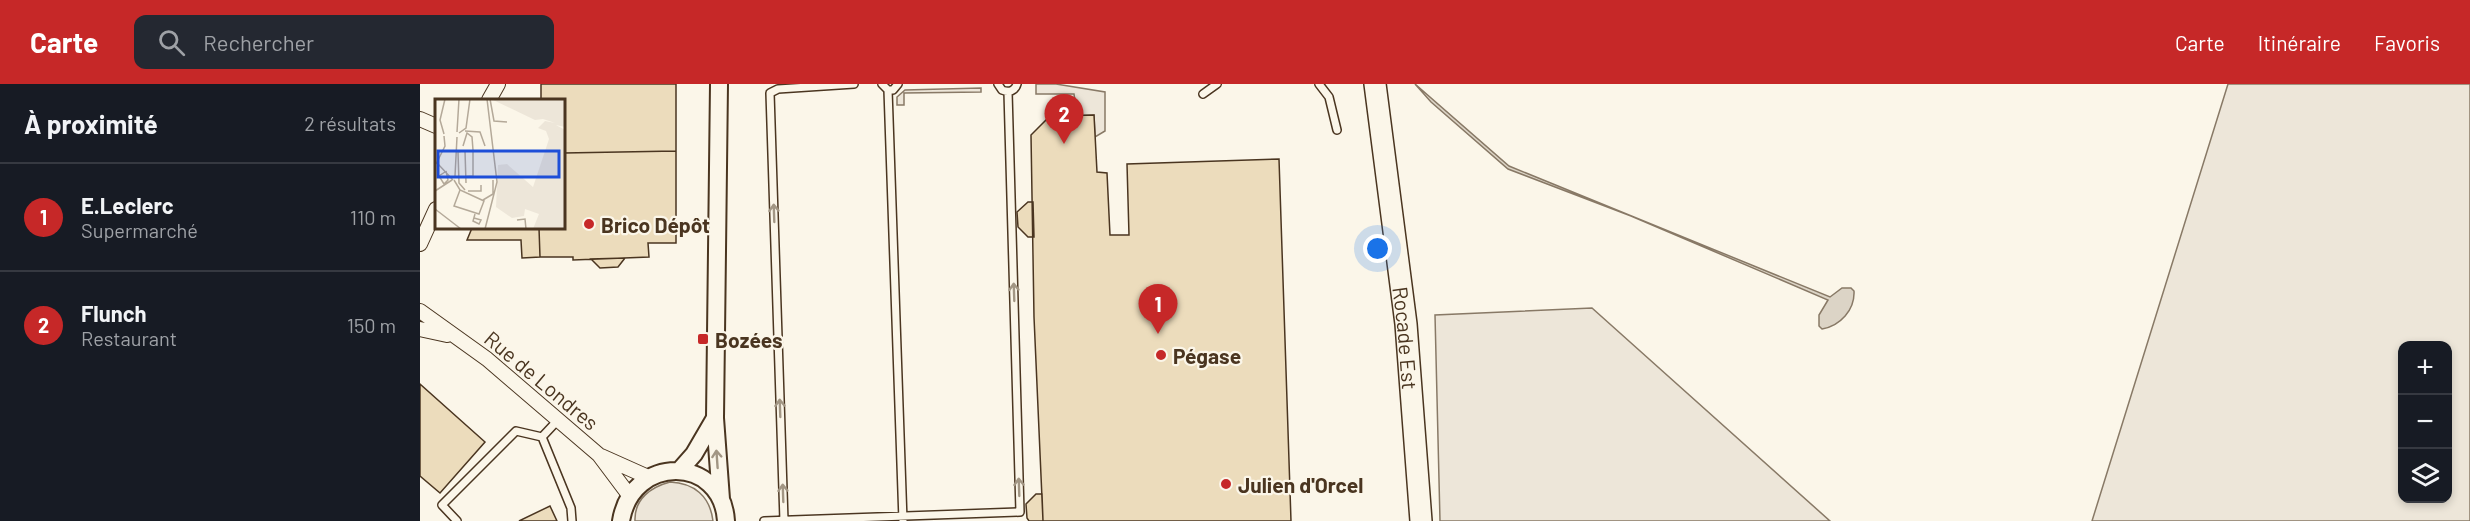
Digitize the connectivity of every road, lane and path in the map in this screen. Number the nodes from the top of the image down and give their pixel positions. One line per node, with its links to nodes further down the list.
1 (498, 84): 15 (street)
2 (719, 84): 24 (street)
3 (854, 84): 11 (lane)
4 (882, 84): 12 (lane)
5 (898, 84): 12 (lane)
6 (998, 84): 13 (lane)
7 (1017, 84): 13 (lane)
8 (1217, 84): 14 (lane)
9 (1319, 84): 18 (lane)
10 (1375, 84): 41 (main road, Rocade Est)
11 (829, 85): 34 (lane, one-way to 11)
12 (888, 90): 33 (lane)
13 (1008, 92): 32 (lane, one-way to 13)
14 (1203, 94)
15 (490, 99)
16 (420, 118): 17 (street)
17 (435, 126)
18 (1337, 130)
19 (435, 211): 20 (street)
20 (420, 244)
21 (420, 311): 23 (street, Rue de Londres)
22 (420, 329): 23 (street, Rue de Londres)
23 (459, 339): 25 (street, Rue de Londres)
24 (715, 418): 28 (street); 31 (street, one-way to 24)
25 (558, 420): 26 (lane); 27 (street, Rue de Londres)
26 (542, 437): 35 (lane); 36 (lane)
27 (599, 455): 29 (street, Rue de Londres); 30 (street, Rue de Londres)
28 (679, 471): 29 (street); 31 (street)
29 (648, 477): 30 (street)
30 (629, 495): 37 (street)
31 (721, 499): 38 (street)
32 (1020, 512): 33 (lane); 40 (lane)
33 (902, 518): 34 (lane)
34 (784, 520): 39 (lane)
35 (457, 521)
36 (572, 521)
37 (621, 521)
38 (726, 521)
39 (764, 521)
40 (1019, 521)
41 (1421, 521)

